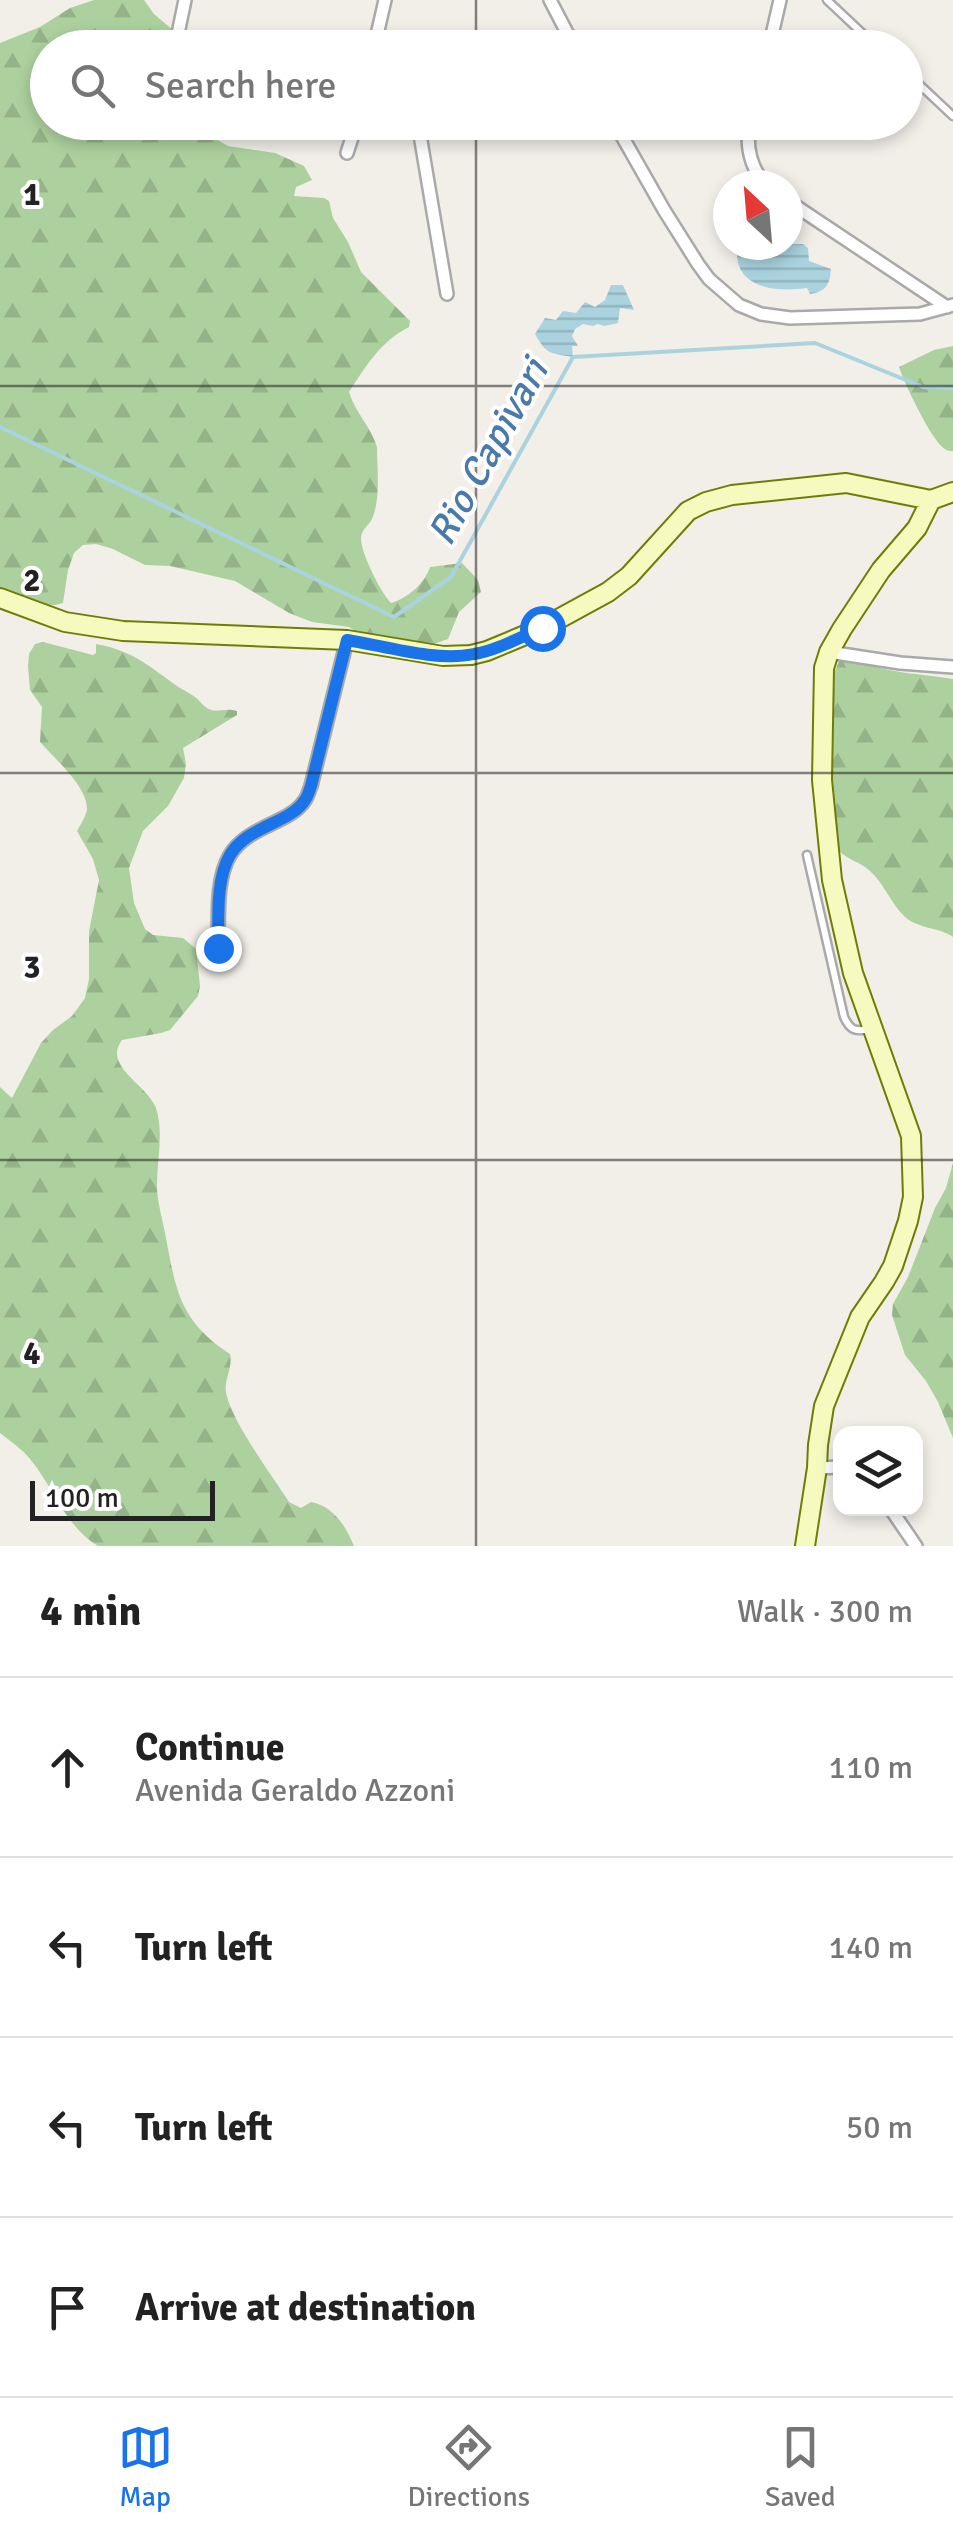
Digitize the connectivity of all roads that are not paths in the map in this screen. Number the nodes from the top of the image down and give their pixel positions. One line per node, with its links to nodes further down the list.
1 (185, 0): 6 (street)
2 (385, 0): 7 (street)
3 (550, 0): 8 (street)
4 (780, 0): 9 (street)
5 (826, 0): 10 (lane)
6 (179, 30)
7 (378, 30)
8 (566, 30)
9 (772, 30)
10 (858, 30)
11 (923, 88): 12 (lane)
12 (953, 116)
13 (352, 140): 17 (street)
14 (419, 140): 20 (street)
15 (624, 140): 21 (street)
16 (748, 140): 18 (street)
17 (348, 154)
18 (754, 170)
19 (803, 211): 21 (street)
20 (446, 294)
21 (950, 306)
22 (953, 492): 23 (street)
23 (931, 500): 25 (street); 26 (street)
24 (0, 598): 25 (street)
25 (347, 640): 29 (street)
26 (829, 652): 27 (street); 30 (street)
27 (953, 667)
28 (808, 855): 30 (lane)
29 (218, 948)
30 (872, 1029): 32 (street)
31 (833, 1467): 32 (street)
32 (817, 1468): 34 (street)
33 (895, 1516): 35 (street)
34 (805, 1546)
35 (916, 1546)

